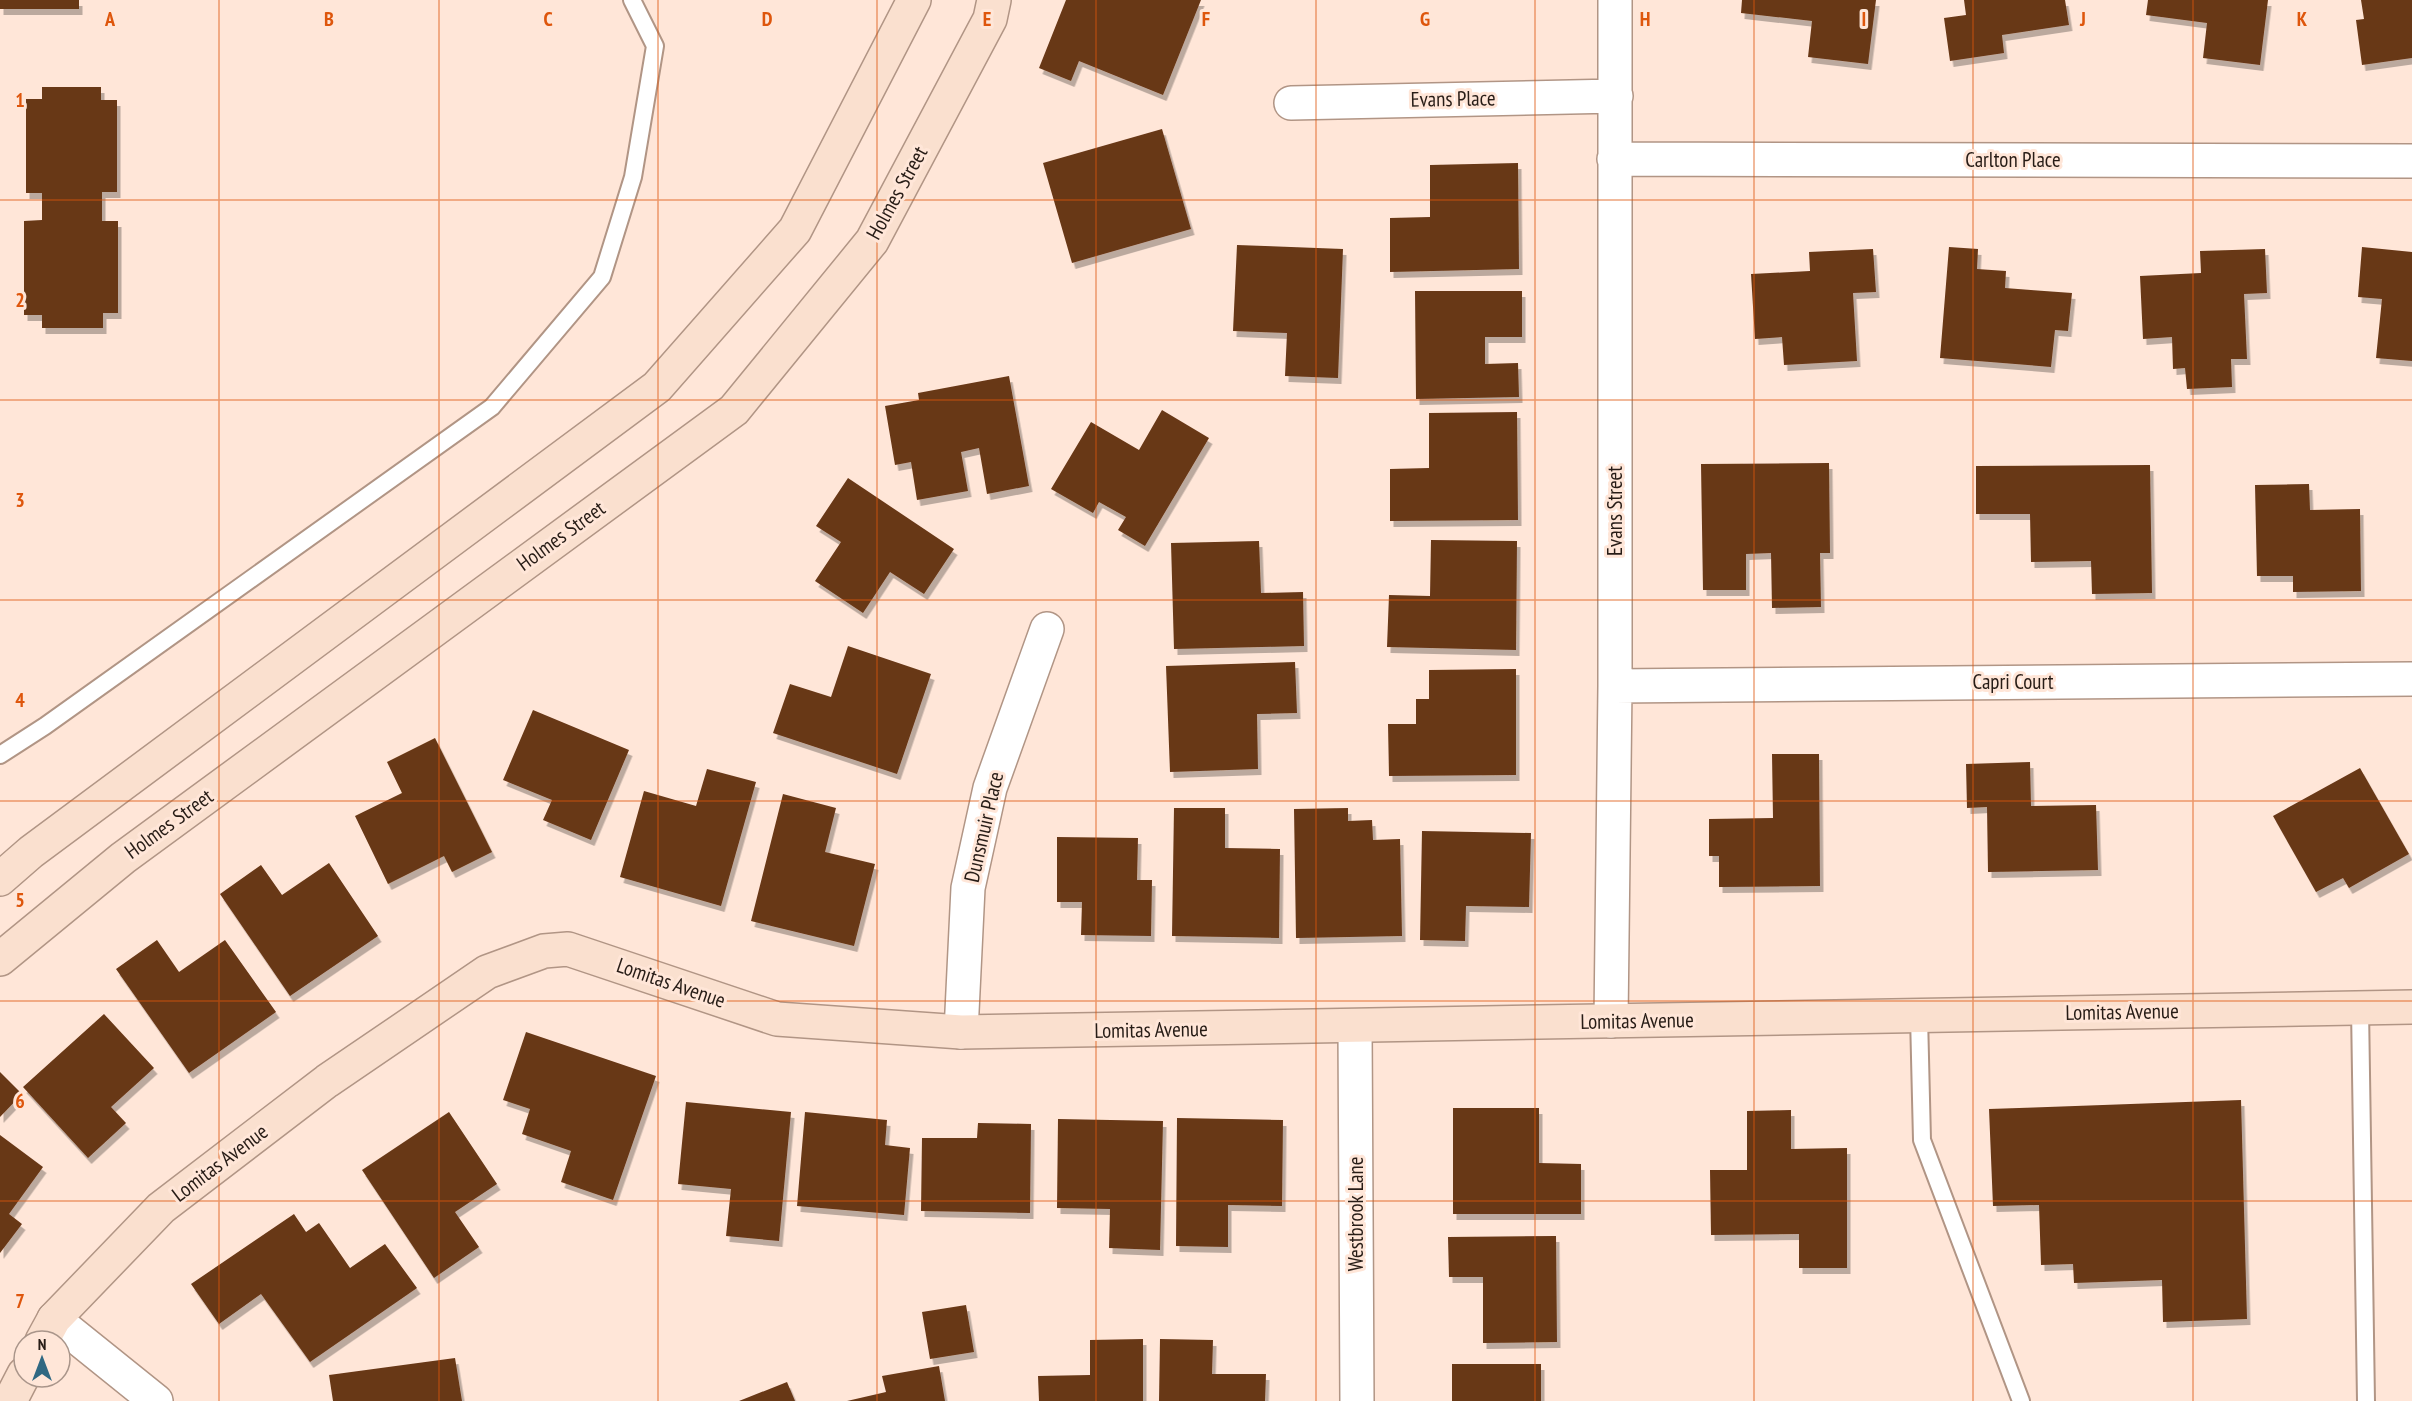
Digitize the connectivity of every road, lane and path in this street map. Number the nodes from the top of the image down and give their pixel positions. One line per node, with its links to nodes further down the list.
1 (632, 0): 12 (lane)
2 (914, 0): 13 (main road)
3 (994, 0): 14 (main road, Holmes Street)
4 (1615, 0): 5 (street, Evans Street)
5 (1616, 96): 6 (street, Evans Place); 7 (street, Evans Street)
6 (1291, 103)
7 (1614, 159): 8 (street, Carlton Place); 11 (street, Evans Street)
8 (2412, 161)
9 (1047, 629): 20 (street, Dunsmuir Place)
10 (2412, 679): 11 (street, Capri Court)
11 (1615, 686): 18 (street, Evans Street)
12 (0, 755)
13 (0, 879)
14 (0, 959)
15 (2412, 1007): 16 (main road, Lomitas Avenue)
16 (2360, 1008): 17 (main road, Lomitas Avenue); 26 (lane)
17 (1919, 1016): 18 (main road, Lomitas Avenue); 25 (lane)
18 (1611, 1021): 19 (main road, Lomitas Avenue)
19 (1355, 1027): 20 (main road, Lomitas Avenue); 24 (street, Westbrook Lane)
20 (961, 1032): 21 (main road, Lomitas Avenue)
21 (49, 1329)
22 (72, 1346): 23 (street)
23 (156, 1401)
24 (1357, 1401)
25 (2021, 1401)
26 (2366, 1401)

